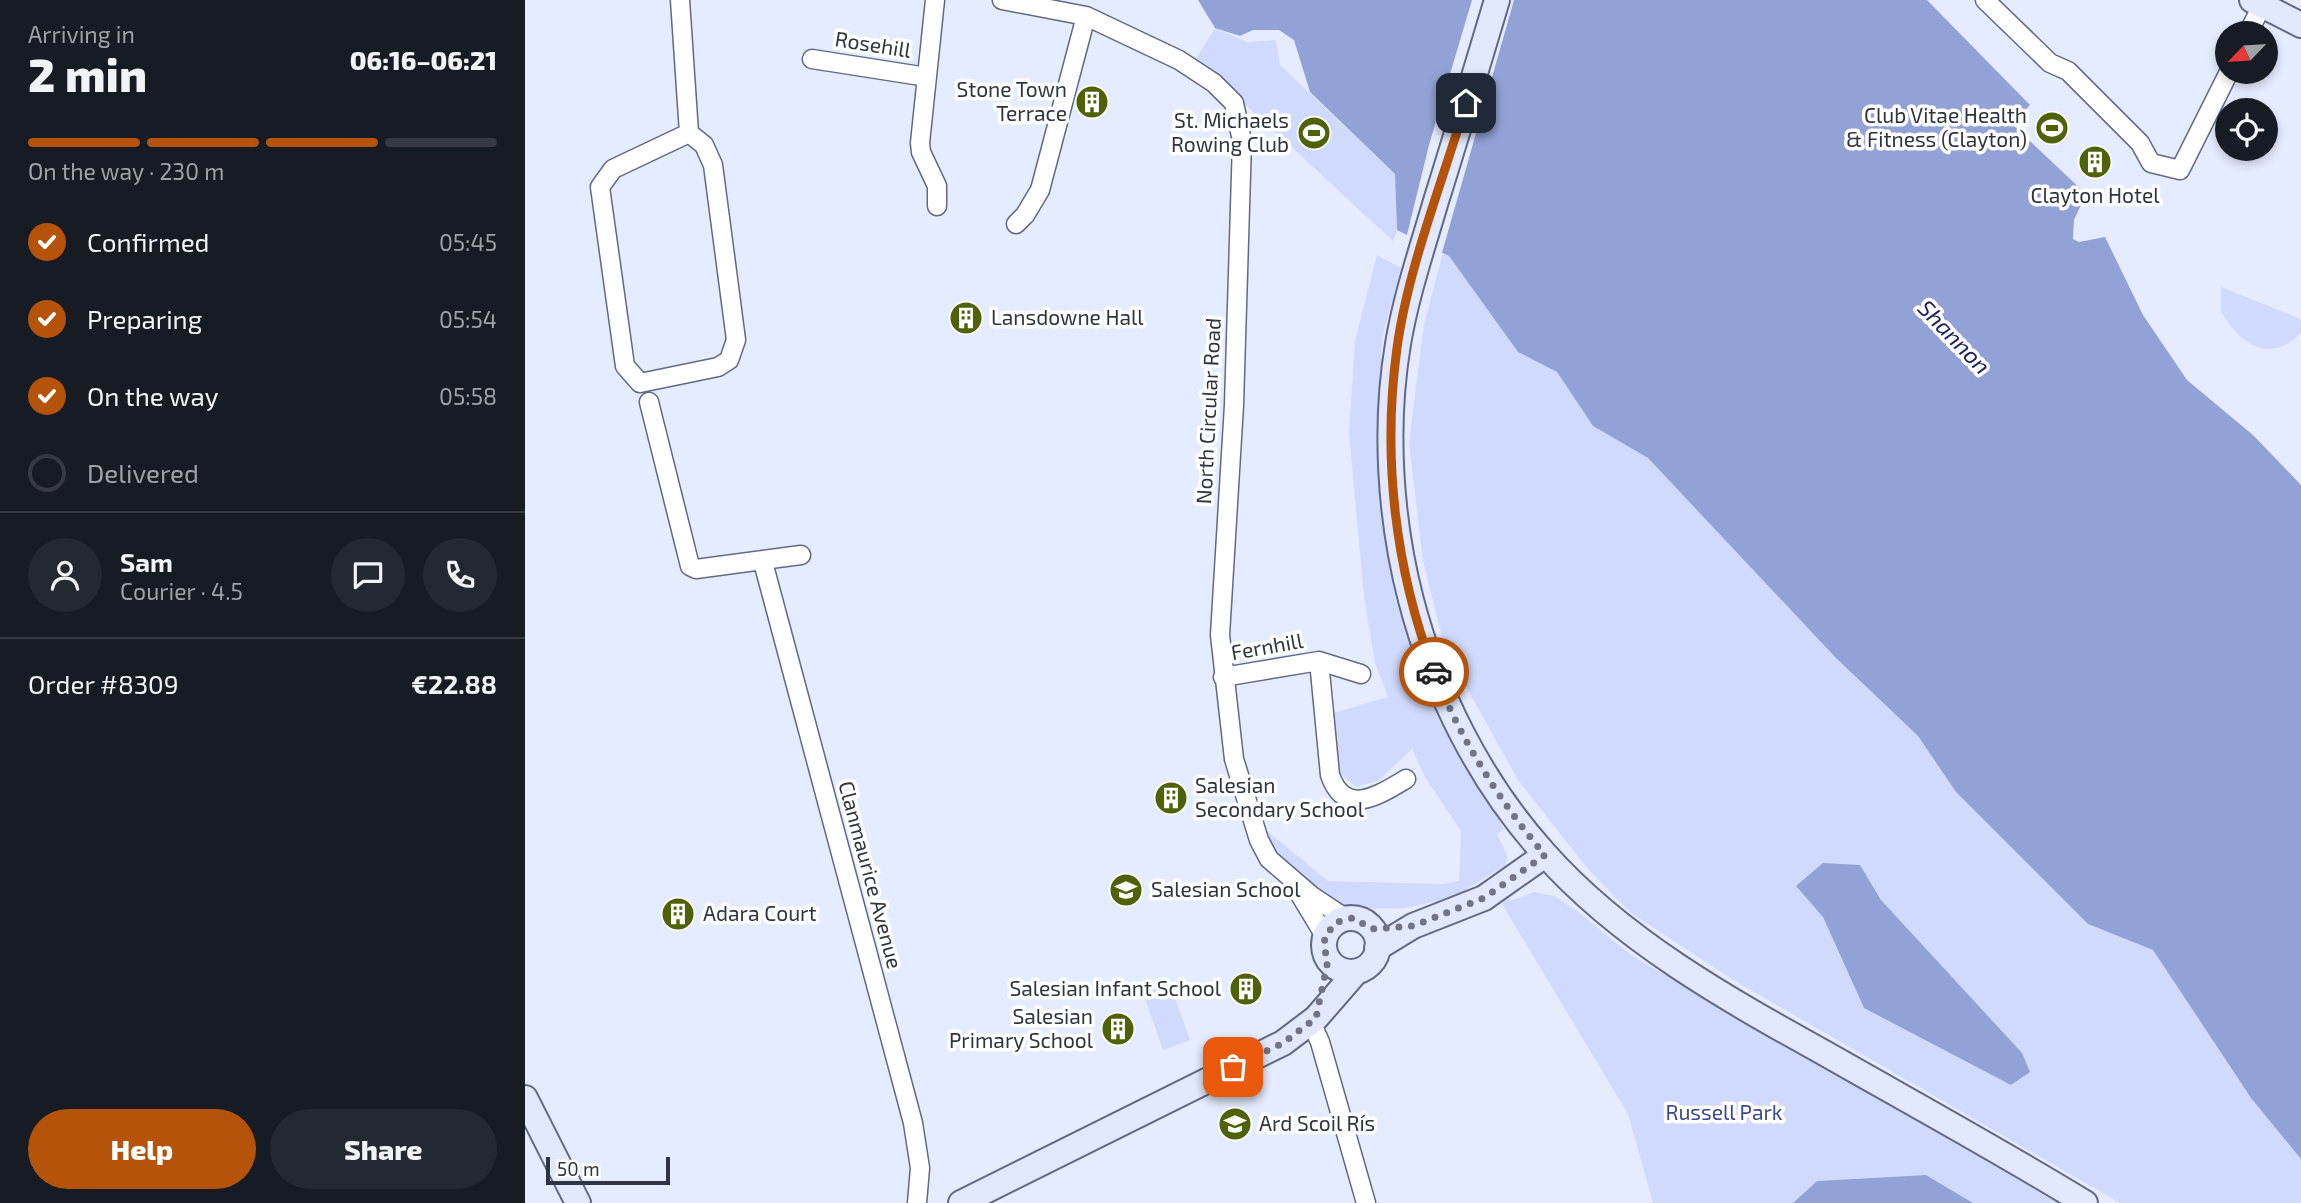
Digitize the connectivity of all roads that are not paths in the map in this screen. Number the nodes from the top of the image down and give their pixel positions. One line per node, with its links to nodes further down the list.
1 (680, 0): 13 (street)
2 (935, 0): 11 (street, Rosehill)
3 (1002, 0): 7 (street, North Circular Road)
4 (1497, 0): 23 (main road)
5 (1985, 0): 12 (street)
6 (2259, 2): 8 (street); 9 (main road)
7 (1086, 16): 15 (street); 21 (street, North Circular Road)
8 (2252, 21)
9 (2301, 25)
10 (813, 59): 11 (street, Rosehill)
11 (927, 77): 14 (street, Rosehill)
12 (2223, 84)
13 (689, 133): 13 (street)
14 (937, 206)
15 (1016, 224)
16 (649, 402): 18 (street)
17 (801, 555): 18 (street)
18 (763, 562): 32 (street, Clanmaurice Avenue)
19 (1319, 661): 20 (street, Fernhill); 21 (street, Fernhill); 22 (street, Fernhill)
20 (1361, 674)
21 (1223, 677): 24 (street, North Circular Road)
22 (1406, 779)
23 (1545, 855): 26 (main road); 35 (main road)
24 (1291, 879): 25 (street, North Circular Road); 27 (street, North Circular Road)
25 (1345, 918): 26 (main road); 27 (main road)
26 (1375, 938): 28 (main road)
27 (1326, 948): 28 (main road); 29 (main road)
28 (1356, 972): 29 (main road)
29 (1313, 1020): 33 (main road); 34 (street)
30 (525, 1098): 31 (main road)
31 (578, 1203)
32 (917, 1203)
33 (961, 1203)
34 (1366, 1203)
35 (2085, 1203)

